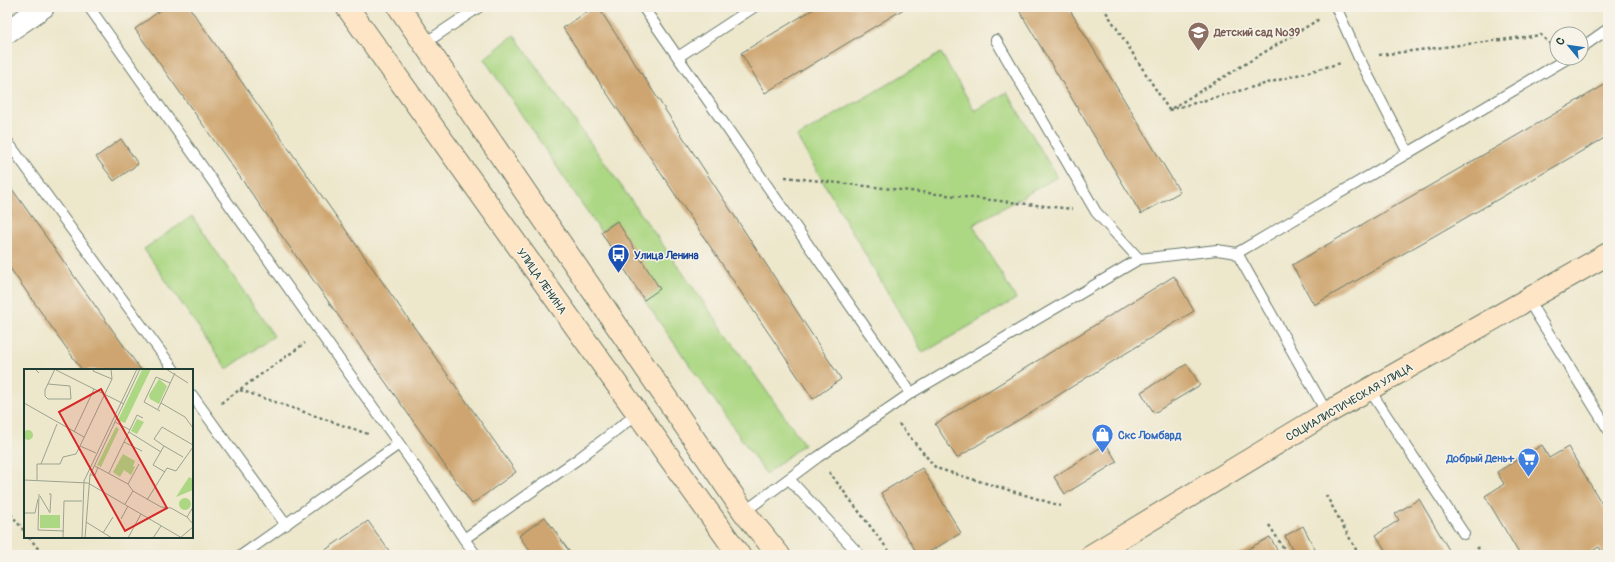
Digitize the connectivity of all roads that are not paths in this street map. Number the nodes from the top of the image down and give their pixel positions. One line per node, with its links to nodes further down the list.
1 (43, 7): 10 (street)
2 (89, 7): 29 (lane)
3 (347, 7): 27 (main road, УЛИЦА ЛЕНИНА)
4 (398, 7): 13 (main road)
5 (479, 7): 13 (lane)
6 (643, 7): 14 (lane)
7 (754, 7): 14 (lane)
8 (1336, 8): 17 (lane)
9 (1608, 29): 12 (lane)
10 (7, 32)
11 (996, 40): 20 (lane)
12 (1589, 42)
13 (425, 43): 31 (main road)
14 (678, 57): 24 (lane)
15 (1555, 66): 17 (lane)
16 (7, 141): 22 (lane)
17 (1408, 154): 18 (lane)
18 (1237, 253): 20 (lane); 26 (lane)
19 (1608, 254): 21 (main road, СОЦИАЛИСТИЧЕСКАЯ УЛИЦА)
20 (1138, 259): 24 (lane)
21 (1528, 300): 23 (main road, СОЦИАЛИСТИЧЕСКАЯ УЛИЦА); 28 (lane)
22 (173, 369)
23 (1369, 389): 26 (main road, СОЦИАЛИСТИЧЕСКАЯ УЛИЦА); 33 (lane)
24 (911, 393): 30 (lane)
25 (193, 396): 32 (lane)
26 (1327, 413): 40 (main road, СОЦИАЛИСТИЧЕСКАЯ УЛИЦА)
27 (636, 414): 34 (lane); 37 (main road, УЛИЦА ЛЕНИНА)
28 (1608, 430)
29 (399, 444): 32 (lane); 34 (lane)
30 (789, 479): 31 (lane); 39 (lane)
31 (744, 512): 38 (main road)
32 (286, 525): 35 (lane)
33 (1464, 534)
34 (464, 539): 36 (lane)
35 (242, 555)
36 (476, 555)
37 (739, 555)
38 (779, 555)
39 (855, 555)
40 (1092, 555)

